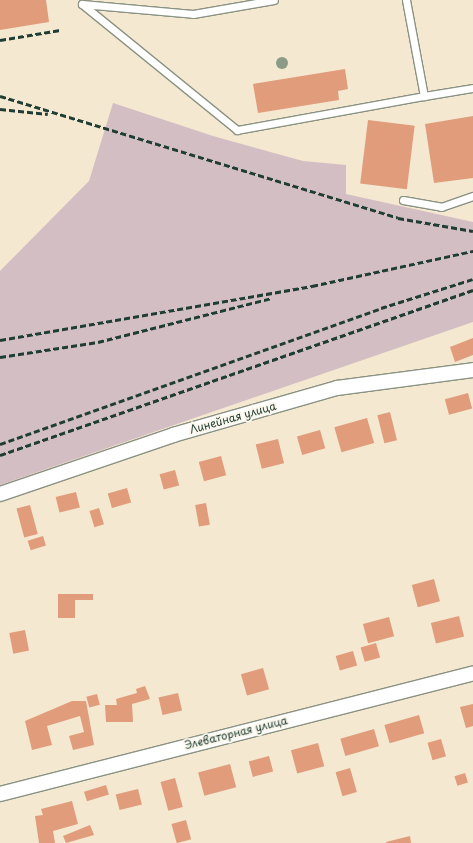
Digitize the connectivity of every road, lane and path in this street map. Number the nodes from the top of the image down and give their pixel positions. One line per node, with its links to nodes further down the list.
1 (99, 0): 4 (lane)
2 (274, 0): 4 (lane)
3 (406, 0): 6 (lane)
4 (81, 2): 6 (lane)
5 (473, 88): 6 (lane)
6 (424, 96)
7 (473, 196): 8 (lane)
8 (403, 200)
9 (473, 370): 10 (street, Линейная улица)
10 (0, 494)
11 (473, 673): 12 (street, Элеваторная улица)
12 (0, 794)

